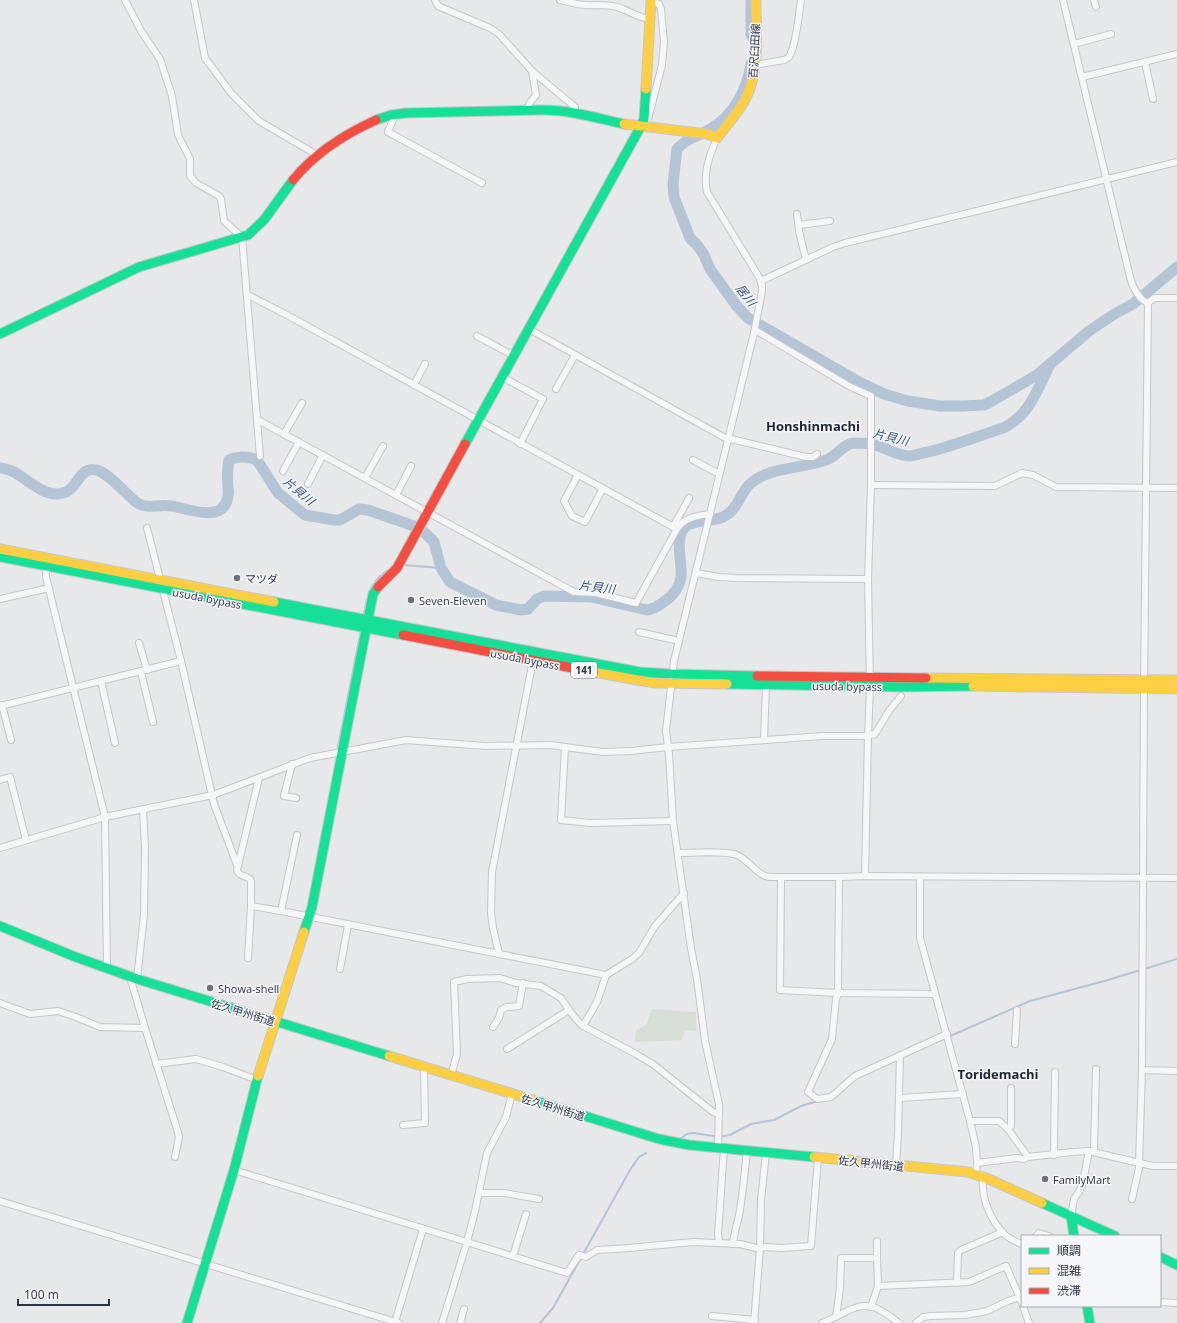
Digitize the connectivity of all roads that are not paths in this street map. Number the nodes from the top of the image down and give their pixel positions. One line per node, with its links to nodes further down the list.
1 (125, 0): 33 (street)
2 (194, 0): 26 (street)
3 (435, 0): 18 (street)
4 (560, 0): 10 (street)
5 (651, 0): 12 (main road); 24 (street)
6 (756, 0): 17 (main road, 百沢臼田線)
7 (801, 0): 17 (street)
8 (1063, 0): 14 (street)
9 (1094, 0): 11 (street)
10 (601, 2): 12 (street)
11 (1096, 7)
12 (650, 19): 24 (main road)
13 (1111, 34): 14 (street)
14 (1074, 44): 19 (street)
15 (1177, 54): 16 (street)
16 (1145, 62): 19 (street); 20 (street)
17 (756, 65): 25 (main road, 百沢臼田線)
18 (532, 71): 21 (street); 22 (street)
19 (1082, 77): 28 (street)
20 (1153, 99)
21 (528, 110): 22 (main road); 23 (main road)
22 (575, 112): 24 (main road)
23 (395, 115): 26 (main road); 29 (street)
24 (642, 123): 25 (main road); 40 (main road)
25 (717, 138): 35 (street)
26 (317, 155): 33 (main road)
27 (1177, 162): 28 (street)
28 (1107, 179): 34 (street); 38 (street)
29 (482, 183)
30 (798, 214): 32 (street)
31 (830, 221): 32 (street)
32 (799, 225): 34 (street)
33 (242, 237): 36 (street); 41 (main road)
34 (806, 260): 35 (street)
35 (761, 281): 39 (street)
36 (248, 295): 47 (street); 50 (street)
37 (1177, 298): 38 (street)
38 (1146, 302): 69 (street)
39 (756, 325): 53 (street); 67 (street)
40 (528, 329): 43 (street); 44 (main road)
41 (0, 334)
42 (477, 336): 44 (street)
43 (575, 355): 48 (street); 53 (street)
44 (514, 356): 46 (main road)
45 (425, 364): 47 (street)
46 (502, 377): 51 (main road); 55 (street)
47 (414, 386): 51 (street)
48 (556, 389)
49 (302, 403): 52 (street)
50 (258, 420): 52 (street); 59 (street)
51 (478, 421): 55 (street); 73 (main road)
52 (284, 434): 54 (street)
53 (727, 439): 57 (street); 63 (street)
54 (299, 442): 58 (street); 62 (street)
55 (520, 444): 64 (street)
56 (383, 446): 65 (street)
57 (817, 454)
58 (323, 455): 65 (street); 66 (street)
59 (260, 456)
60 (692, 460): 63 (street)
61 (412, 466): 71 (street)
62 (283, 471)
63 (719, 474): 74 (street)
64 (578, 475): 68 (street); 68 (street)
65 (365, 478): 71 (street)
66 (308, 484)
67 (871, 485): 69 (street); 81 (street)
68 (603, 488): 76 (street)
69 (1146, 488): 70 (street); 98 (street)
70 (1177, 488)
71 (396, 495): 73 (street)
72 (689, 498): 76 (street)
73 (428, 512): 76 (street); 86 (main road)
74 (710, 515): 76 (street); 80 (street)
75 (147, 528): 82 (street)
76 (675, 528)
77 (0, 549): 82 (main road, usuda bypass / 141)
78 (0, 557): 79 (main road, usuda bypass / 141)
79 (46, 566): 83 (street); 84 (main road, usuda bypass / 141)
80 (696, 573): 81 (street); 88 (street)
81 (868, 579): 96 (street)
82 (160, 580): 84 (street); 86 (main road, usuda bypass / 141)
83 (49, 588): 85 (street); 99 (street)
84 (163, 590): 86 (main road, usuda bypass / 141); 91 (street)
85 (0, 599)
86 (367, 624): 90 (main road, usuda bypass / 141); 93 (main road, usuda bypass / 141); 111 (main road)
87 (639, 632): 88 (street)
88 (679, 640): 93 (street)
89 (139, 643): 92 (street)
90 (533, 660): 93 (main road, usuda bypass / 141); 108 (street)
91 (181, 661): 92 (street); 115 (street)
92 (144, 671): 95 (street); 103 (street)
93 (671, 678): 96 (main road, usuda bypass / 141); 97 (main road, usuda bypass / 141); 109 (street)
94 (1177, 680): 98 (main road, usuda bypass / 141)
95 (101, 681): 99 (street); 107 (street)
96 (869, 682): 97 (main road, usuda bypass / 141); 98 (main road, usuda bypass / 141); 104 (street)
97 (766, 684): 106 (street)
98 (1144, 684): 100 (main road, usuda bypass / 141); 129 (street)
99 (74, 688): 102 (street); 118 (street)
100 (1177, 689)
101 (901, 696): 104 (street)
102 (1, 705): 105 (street)
103 (153, 722)
104 (868, 736): 106 (street); 125 (street)
105 (11, 740)
106 (764, 740): 109 (street)
107 (115, 743)
108 (515, 745): 110 (street); 111 (street); 137 (street)
109 (668, 747): 110 (street); 119 (street)
110 (565, 748): 119 (street)
111 (342, 752): 112 (street); 134 (main road)
112 (292, 764): 113 (street); 116 (street)
113 (259, 778): 115 (street); 124 (street)
114 (0, 780): 121 (street)
115 (213, 795): 117 (street); 124 (street)
116 (296, 798)
117 (143, 810): 118 (street); 142 (street)
118 (105, 817): 121 (street); 139 (street)
119 (673, 821): 123 (street)
120 (297, 835): 133 (street)
121 (26, 840): 122 (street)
122 (0, 848)
123 (678, 853): 126 (street); 131 (street)
124 (237, 865): 132 (street)
125 (865, 876): 127 (street); 128 (street)
126 (781, 877): 128 (street); 144 (street)
127 (920, 877): 129 (street); 145 (street)
128 (839, 878): 144 (street)
129 (1142, 878): 130 (street); 160 (street)
130 (1177, 878)
131 (684, 894): 141 (street); 171 (street)
132 (250, 906): 133 (street); 138 (street)
133 (281, 911): 134 (street)
134 (309, 917): 135 (street); 149 (main road)
135 (348, 925): 137 (street); 140 (street)
136 (0, 926): 139 (main road, 佐久甲州街道)
137 (499, 954): 141 (street)
138 (248, 958)
139 (107, 969): 142 (main road, 佐久甲州街道)
140 (340, 969)
141 (606, 975): 150 (street)
142 (134, 978): 149 (main road, 佐久甲州街道); 152 (street)
143 (523, 983): 147 (street); 151 (street); 163 (street)
144 (838, 993): 145 (street); 166 (street)
145 (935, 994): 153 (street)
146 (0, 1003): 152 (street)
147 (569, 1010): 150 (street); 155 (street)
148 (1017, 1010): 154 (street)
149 (275, 1022): 158 (main road, 佐久甲州街道); 164 (main road)
150 (583, 1026): 171 (street)
151 (493, 1027)
152 (145, 1028): 157 (street)
153 (948, 1036): 156 (street); 168 (street)
154 (1015, 1044)
155 (507, 1049)
156 (900, 1058): 166 (street); 169 (street)
157 (156, 1064): 164 (street); 180 (street)
158 (424, 1067): 163 (main road, 佐久甲州街道); 173 (street)
159 (1096, 1069): 177 (street)
160 (1142, 1070): 161 (street); 184 (street)
161 (1177, 1071)
162 (1056, 1072): 179 (street)
163 (451, 1076): 167 (main road, 佐久甲州街道)
164 (257, 1080): 187 (main road)
165 (1011, 1088): 174 (street)
166 (808, 1092): 170 (street)
167 (512, 1094): 175 (main road, 佐久甲州街道); 190 (street)
168 (963, 1094): 169 (street); 172 (street)
169 (899, 1098): 185 (street)
170 (805, 1099)
171 (719, 1114): 175 (street)
172 (970, 1121): 174 (street); 183 (street)
173 (403, 1125)
174 (1008, 1129): 181 (street)
175 (721, 1148): 176 (main road, 佐久甲州街道); 203 (street)
176 (747, 1151): 178 (main road, 佐久甲州街道); 204 (street)
177 (1092, 1151): 179 (street); 184 (street); 194 (street)
178 (766, 1153): 182 (main road, 佐久甲州街道); 206 (street)
179 (1054, 1154): 181 (street)
180 (175, 1157)
181 (1028, 1157): 183 (street)
182 (818, 1158): 185 (main road, 佐久甲州街道); 206 (street)
183 (977, 1163): 188 (street)
184 (1139, 1163): 186 (street); 189 (street)
185 (896, 1165): 188 (main road, 佐久甲州街道)
186 (1177, 1166)
187 (234, 1170): 195 (street); 210 (main road)
188 (980, 1175): 194 (main road, 佐久甲州街道); 196 (street)
189 (1126, 1192)
190 (479, 1194): 191 (street); 202 (street)
191 (538, 1199)
192 (0, 1201): 210 (street)
193 (526, 1214): 207 (street)
194 (1071, 1216): 199 (main road); 200 (main road, 佐久甲州街道)
195 (423, 1229): 202 (street); 224 (street)
196 (1002, 1232): 205 (street); 212 (street)
197 (1037, 1235): 198 (street)
198 (1046, 1235)
199 (1074, 1235)
200 (1113, 1235)
201 (877, 1241): 209 (street)
202 (467, 1242): 207 (street); 227 (street)
203 (719, 1243): 204 (street); 207 (street)
204 (733, 1244): 206 (street)
205 (1021, 1244)
206 (760, 1249): 225 (street)
207 (513, 1256)
208 (1161, 1257): 211 (main road)
209 (877, 1258): 213 (street); 223 (street)
210 (205, 1264): 224 (street); 226 (main road)
211 (1177, 1265)
212 (958, 1283): 213 (street); 214 (street)
213 (878, 1286): 218 (street)
214 (1021, 1300)
215 (1021, 1302): 231 (street)
216 (1161, 1302): 217 (street)
217 (1177, 1303)
218 (871, 1306): 223 (street); 230 (street)
219 (1024, 1307): 232 (street)
220 (1087, 1307): 233 (main road)
221 (464, 1309): 228 (street)
222 (712, 1316): 225 (street)
223 (836, 1317): 229 (street)
224 (397, 1322)
225 (755, 1322)
226 (187, 1323)
227 (442, 1323)
228 (460, 1323)
229 (822, 1323)
230 (899, 1323)
231 (916, 1323)
232 (1029, 1323)
233 (1090, 1323)

